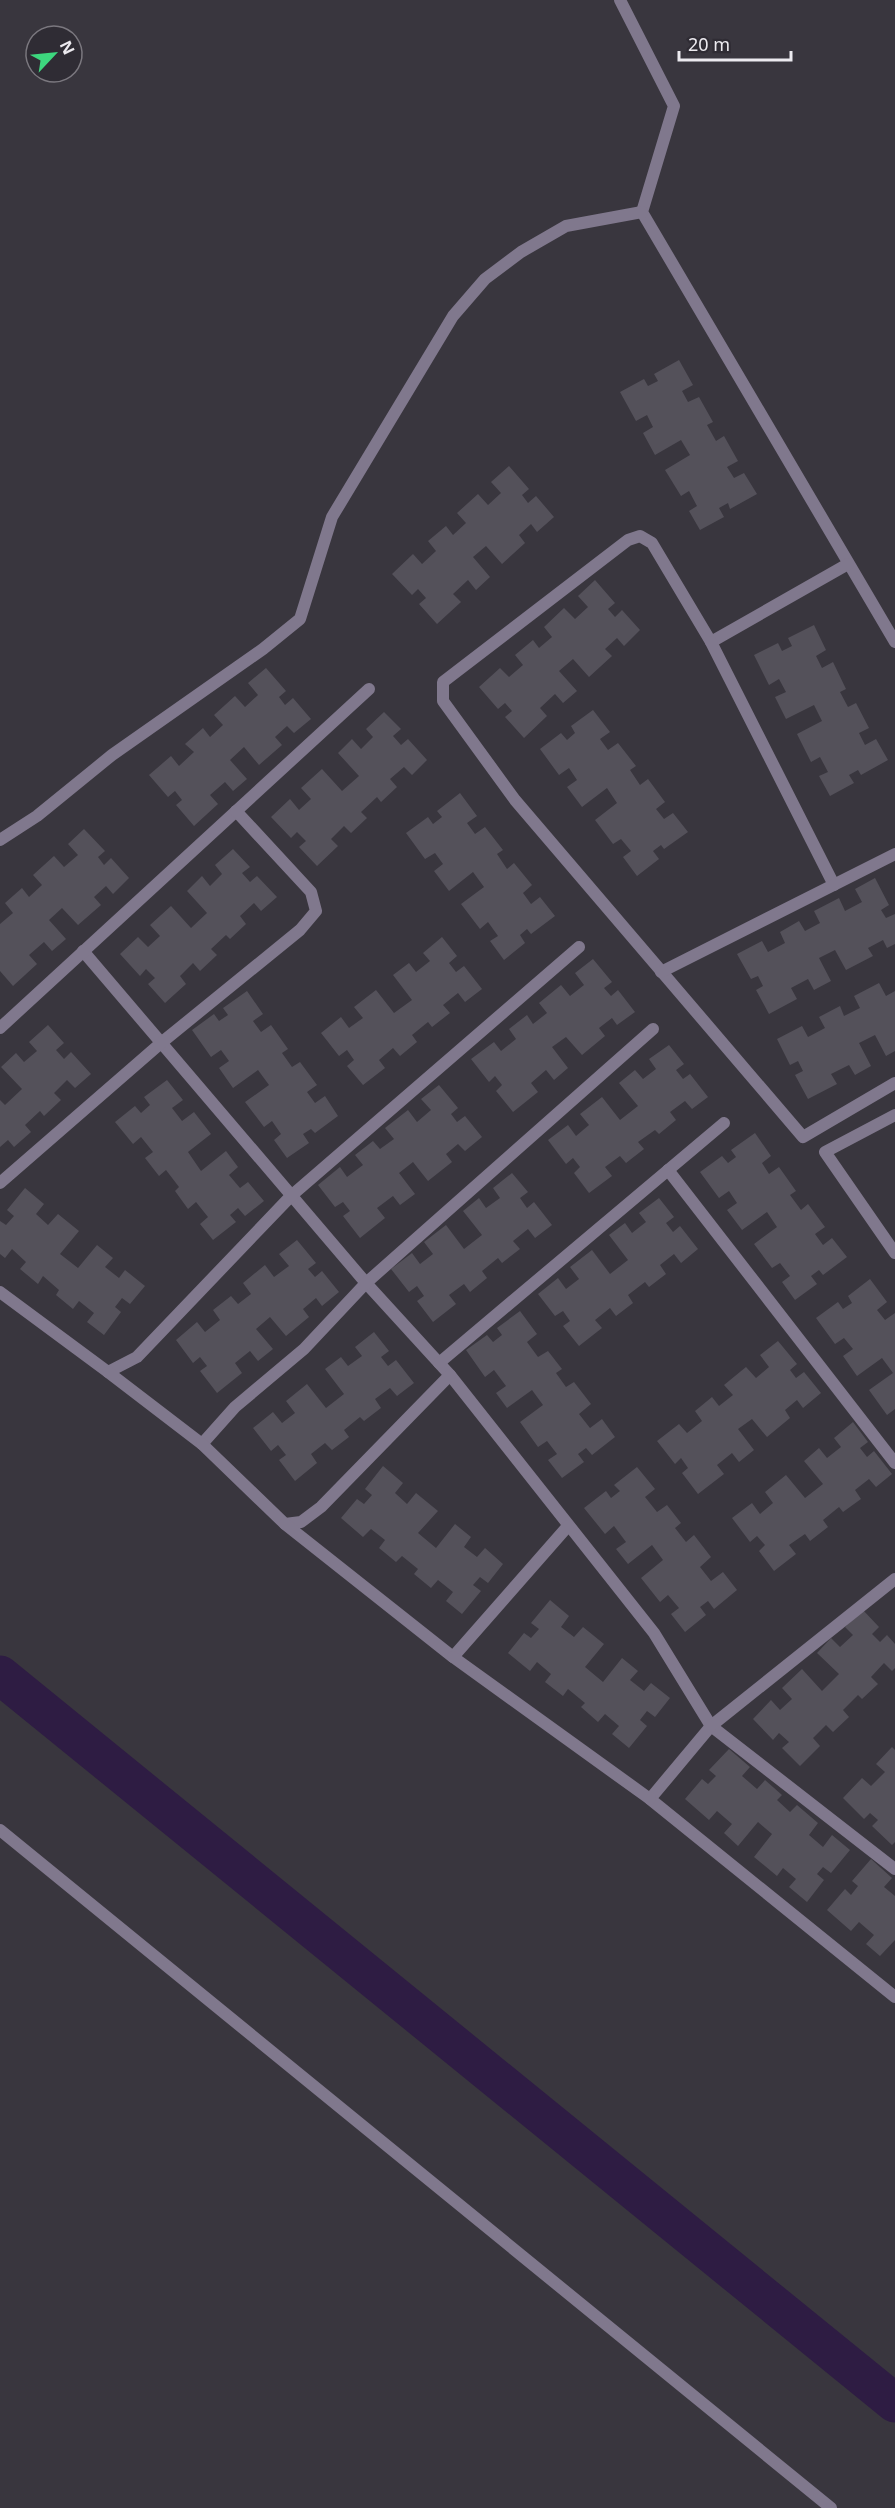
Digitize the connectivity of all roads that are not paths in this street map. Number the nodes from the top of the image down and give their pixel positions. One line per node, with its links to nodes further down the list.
1 (620, 0): 2 (street)
2 (642, 212): 3 (street); 8 (street)
3 (848, 564): 4 (street); 5 (street)
4 (711, 642): 10 (street); 13 (street)
5 (895, 642)
6 (369, 689): 7 (street)
7 (236, 811): 12 (street); 16 (street)
8 (0, 840)
9 (895, 854): 10 (street)
10 (834, 885): 13 (street)
11 (579, 947): 22 (street)
12 (83, 951): 14 (street); 16 (street)
13 (661, 972): 17 (street)
14 (0, 1028)
15 (653, 1029): 24 (street)
16 (161, 1043): 21 (street); 22 (street)
17 (895, 1083)
18 (895, 1115): 23 (street)
19 (724, 1124): 20 (street)
20 (668, 1170): 26 (street); 30 (street)
21 (0, 1184)
22 (291, 1196): 24 (street); 27 (street)
23 (895, 1253)
24 (366, 1283): 26 (street); 29 (street)
25 (0, 1292): 27 (street)
26 (439, 1363): 28 (street)
27 (108, 1372): 29 (street)
28 (450, 1376): 31 (street); 32 (street)
29 (202, 1444): 31 (street)
30 (895, 1463)
31 (285, 1524): 34 (street)
32 (568, 1526): 34 (street); 35 (street)
33 (895, 1579): 35 (street)
34 (453, 1657): 36 (street)
35 (711, 1726): 36 (street); 38 (street)
36 (650, 1799): 39 (street)
37 (0, 1830): 40 (street)
38 (895, 1869)
39 (895, 1997)
40 (831, 2508)

